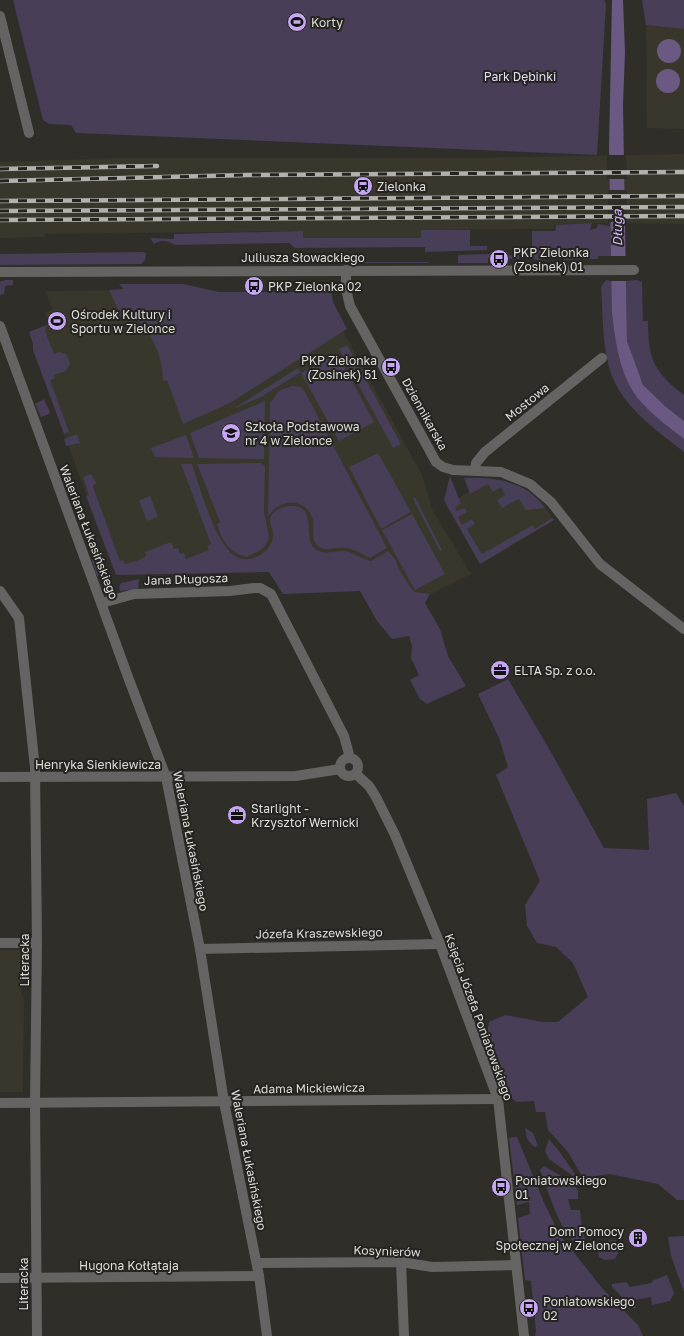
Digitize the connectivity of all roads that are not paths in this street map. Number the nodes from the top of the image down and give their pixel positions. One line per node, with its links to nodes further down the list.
1 (0, 16): 2 (street)
2 (29, 133)
3 (346, 270): 4 (street, Juliusza Słowackiego); 5 (street, Juliusza Słowackiego); 8 (street, Dziennikarska)
4 (634, 270)
5 (0, 272)
6 (0, 326): 10 (street, Waleriana Łukasińskiego)
7 (602, 358): 8 (street, Mostowa)
8 (475, 470): 11 (street, Dziennikarska)
9 (0, 591): 16 (street, Literacka)
10 (102, 603): 12 (street, Jana Długosza); 17 (street, Waleriana Łukasińskiego)
11 (684, 629)
12 (350, 758): 13 (street); 14 (street)
13 (340, 770): 14 (street); 17 (street, Henryka Sienkiewicza)
14 (356, 774): 20 (street, Księcia Józefa Poniatowskiego)
15 (0, 777): 16 (street, Henryka Sienkiewicza)
16 (35, 777): 17 (street, Henryka Sienkiewicza); 19 (street, Literacka)
17 (166, 777): 21 (street, Waleriana Łukasińskiego)
18 (0, 943): 19 (street)
19 (37, 943): 25 (street, Literacka)
20 (440, 944): 21 (street, Józefa Kraszewskiego); 22 (street, Księcia Józefa Poniatowskiego)
21 (200, 949): 23 (street, Waleriana Łukasińskiego)
22 (498, 1099): 23 (street, Adama Mickiewicza); 28 (street, Księcia Józefa Poniatowskiego)
23 (224, 1102): 25 (street, Adama Mickiewicza); 27 (street, Waleriana Łukasińskiego)
24 (0, 1103): 25 (street, Adama Mickiewicza)
25 (35, 1103): 31 (street, Literacka)
26 (401, 1262): 27 (street, Kosynierów); 28 (street, Kosynierów); 34 (street)
27 (257, 1264): 29 (street, Waleriana Łukasińskiego)
28 (516, 1265): 35 (street, Księcia Józefa Poniatowskiego)
29 (259, 1276): 31 (street, Hugona Kołłątaja); 33 (street, Waleriana Łukasińskiego)
30 (0, 1278): 31 (street, Hugona Kołłątaja)
31 (36, 1278): 32 (street, Literacka)
32 (37, 1336)
33 (267, 1336)
34 (404, 1336)
35 (524, 1336)

